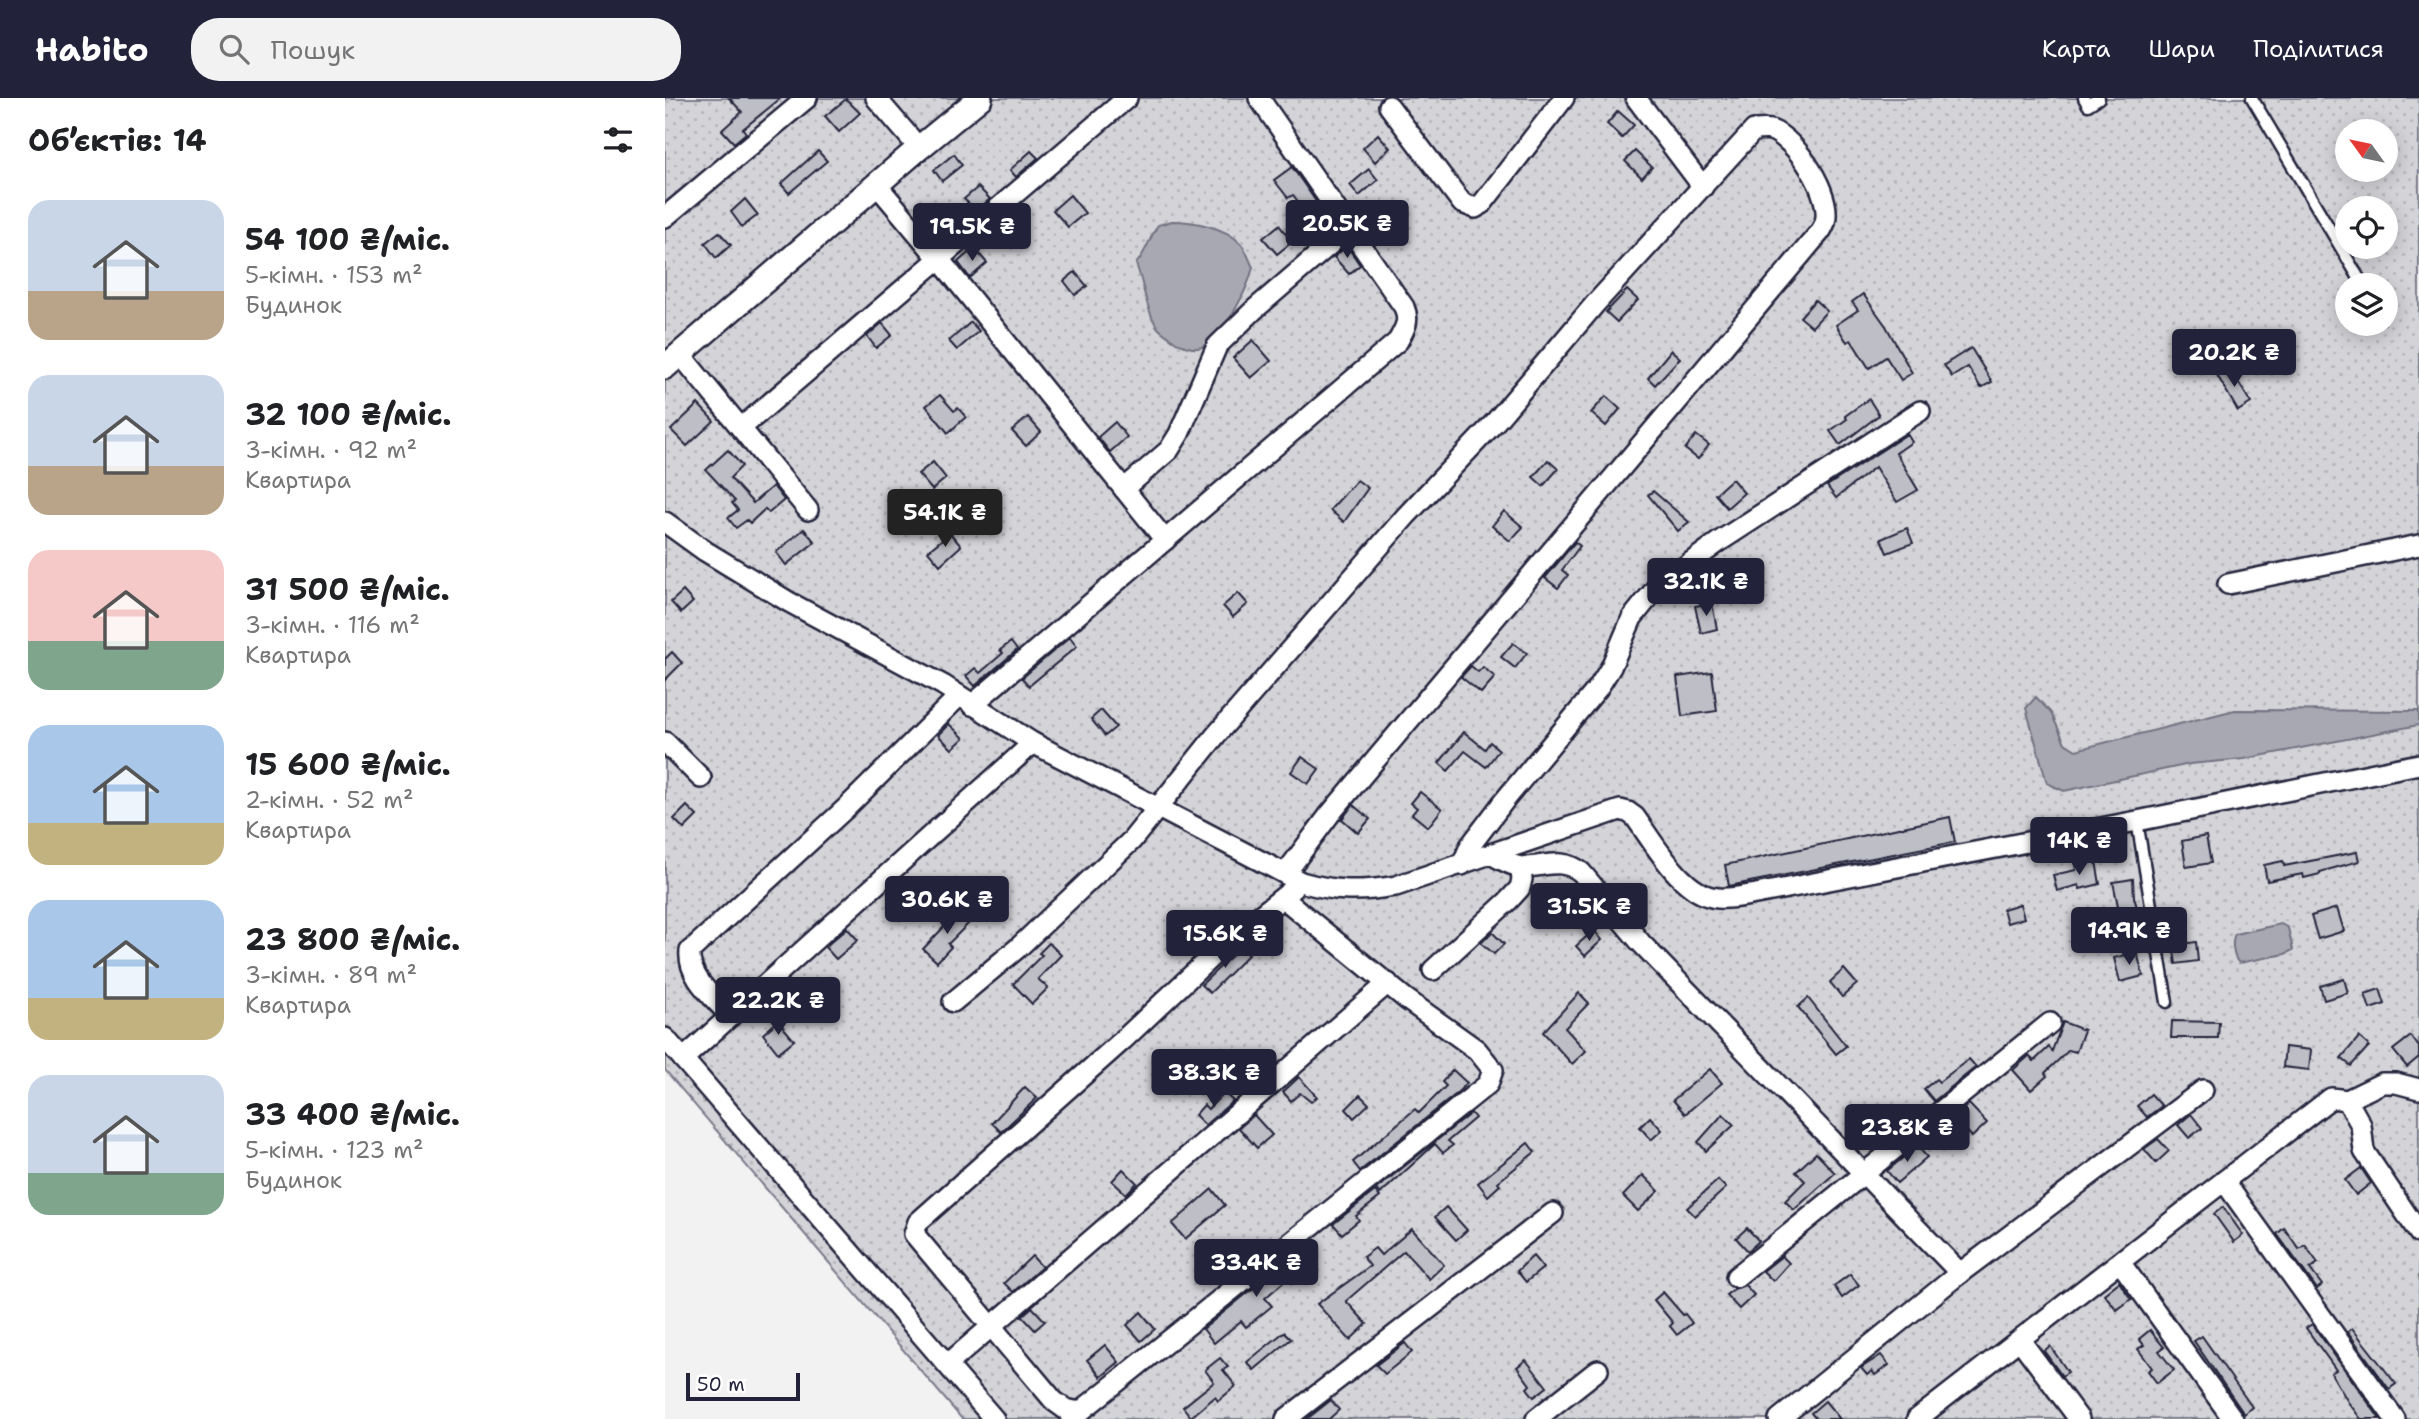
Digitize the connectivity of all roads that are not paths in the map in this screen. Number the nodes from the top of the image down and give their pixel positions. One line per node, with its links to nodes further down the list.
1 (807, 98): 15 (street)
2 (876, 98): 12 (street)
3 (980, 98): 12 (street)
4 (1127, 98): 17 (street)
5 (1259, 98): 16 (street)
6 (1564, 98): 11 (street)
7 (1636, 98): 14 (street)
8 (2084, 98): 9 (lane)
9 (2099, 98)
10 (2252, 98): 18 (lane)
11 (1389, 106)
12 (919, 148): 13 (street)
13 (877, 185): 17 (street); 19 (street)
14 (1703, 187): 33 (street); 38 (street)
15 (665, 217)
16 (1349, 228): 22 (street); 25 (street)
17 (940, 260): 21 (street); 22 (street)
18 (2356, 273)
19 (672, 361): 21 (street)
20 (1920, 411): 36 (street)
21 (741, 428): 23 (street)
22 (1124, 489): 25 (street)
23 (808, 510)
24 (665, 522): 28 (street)
25 (1165, 540): 28 (street)
26 (2419, 545): 27 (street)
27 (2228, 584)
28 (966, 701): 30 (street); 44 (street)
29 (665, 742): 32 (street)
30 (1033, 743): 33 (street); 44 (street)
31 (2419, 764): 34 (street)
32 (701, 778)
33 (1158, 809): 38 (street); 42 (street)
34 (2137, 821): 35 (street); 43 (lane)
35 (1492, 855): 36 (street); 37 (street)
36 (1462, 864): 38 (street)
37 (1520, 867): 40 (street); 51 (street)
38 (1293, 878): 39 (street)
39 (1283, 898): 41 (street); 58 (street)
40 (1433, 970)
41 (1388, 983): 58 (street); 62 (street)
42 (953, 1002)
43 (2167, 1002)
44 (730, 1016): 47 (street)
45 (2050, 1023): 51 (street)
46 (665, 1038): 47 (street)
47 (683, 1059): 60 (street)
48 (2419, 1089): 50 (street)
49 (2203, 1090): 56 (street)
50 (2347, 1100): 52 (street); 54 (street)
51 (1865, 1174): 56 (street); 57 (street)
52 (2224, 1181): 55 (street); 70 (street)
53 (1553, 1213): 64 (street)
54 (2419, 1233)
55 (2120, 1262): 59 (street); 69 (street)
56 (1960, 1273): 66 (street)
57 (1736, 1276)
58 (992, 1326): 60 (street); 62 (street)
59 (2020, 1340): 67 (street); 68 (street)
60 (948, 1364): 63 (street)
61 (1598, 1370): 65 (street)
62 (1075, 1415)
63 (993, 1419)
64 (1286, 1419)
65 (1536, 1419)
66 (1779, 1419)
67 (1917, 1419)
68 (2079, 1419)
69 (2233, 1419)
70 (2395, 1419)

